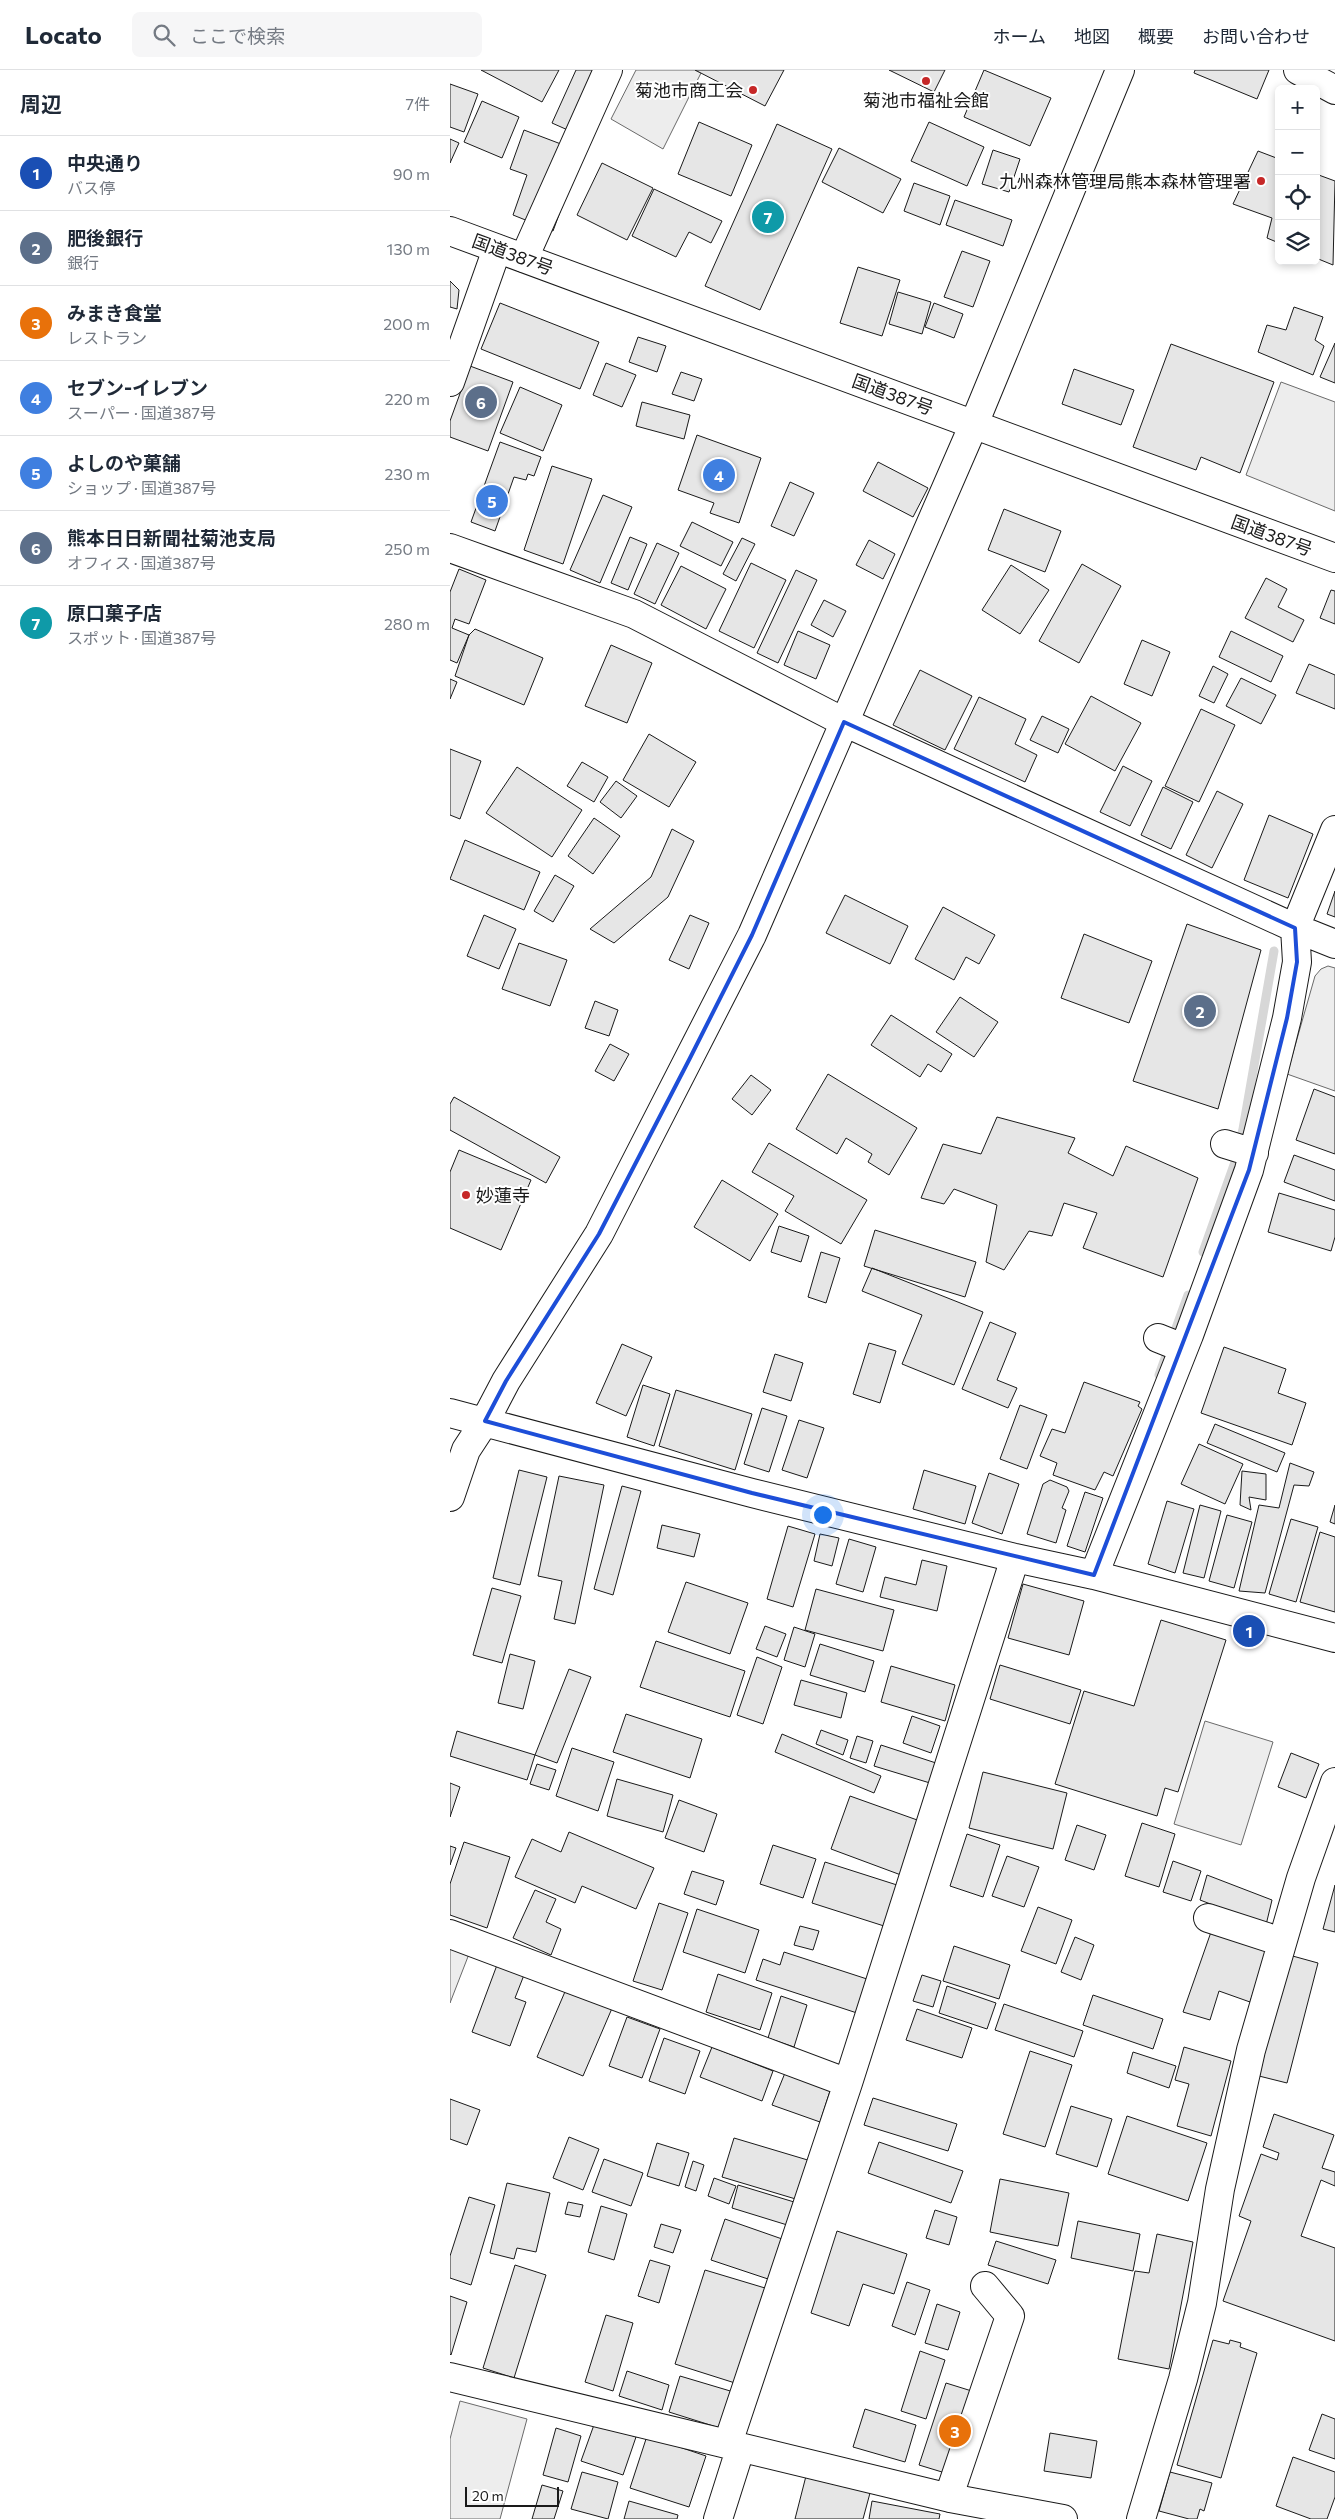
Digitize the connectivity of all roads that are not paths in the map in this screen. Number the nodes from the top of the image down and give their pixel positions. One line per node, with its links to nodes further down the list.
1 (608, 70): 7 (main road)
2 (1120, 70): 9 (main road)
3 (1298, 70): 4 (main road)
4 (1335, 90)
5 (450, 231): 6 (main road, 国道387号)
6 (497, 249): 7 (main road, 国道387号); 8 (main road)
7 (524, 258): 9 (main road, 国道387号)
8 (450, 382)
9 (974, 424): 11 (main road, 国道387号); 12 (main road)
10 (450, 548): 12 (main road)
11 (1335, 558)
12 (844, 722): 14 (main road); 21 (main road)
13 (1335, 830): 14 (main road)
14 (1295, 928): 15 (main road); 17 (main road)
15 (1335, 944)
16 (1226, 1144): 17 (main road)
17 (1254, 1153): 19 (main road)
18 (1158, 1338): 19 (main road)
19 (1183, 1348): 24 (main road)
20 (450, 1413): 21 (main road)
21 (485, 1421): 22 (main road); 23 (main road)
22 (450, 1497)
23 (1015, 1558): 24 (main road); 30 (main road)
24 (1094, 1575): 25 (main road)
25 (1335, 1638)
26 (1335, 1782): 29 (main road)
27 (1208, 1918): 29 (main road)
28 (450, 1934): 30 (main road)
29 (1280, 1947): 37 (main road)
30 (848, 2083): 33 (main road)
31 (985, 2286): 34 (main road)
32 (450, 2377): 33 (main road)
33 (735, 2445): 34 (main road); 36 (main road)
34 (950, 2498): 35 (main road)
35 (1057, 2518)
36 (718, 2519)
37 (1141, 2519)

